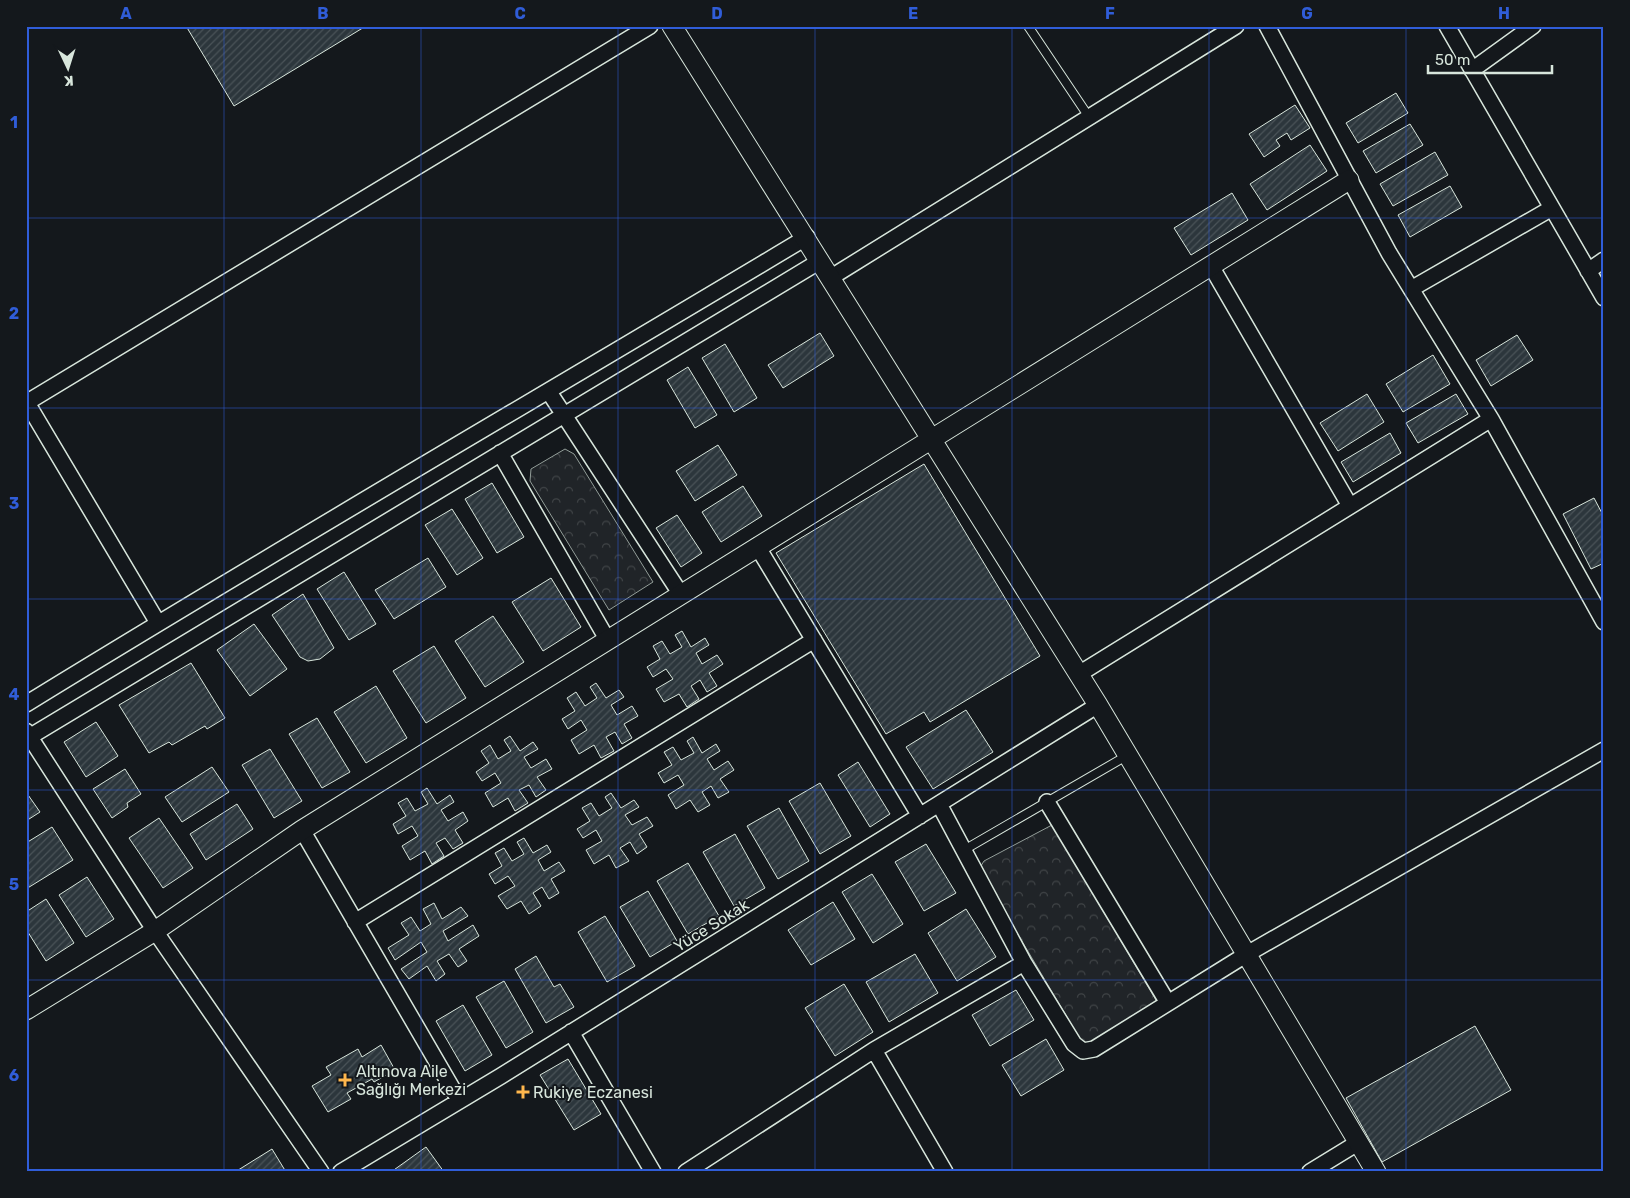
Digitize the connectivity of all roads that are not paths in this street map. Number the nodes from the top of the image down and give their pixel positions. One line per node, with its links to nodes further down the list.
1 (650, 26): 21 (street)
2 (672, 26): 12 (street)
3 (1028, 26): 9 (lane)
4 (1236, 26): 9 (street)
5 (1267, 26): 10 (street)
6 (1447, 26): 8 (street)
7 (1532, 26): 8 (street)
8 (1472, 70): 11 (street)
9 (1089, 117): 17 (street)
10 (1349, 180): 15 (street); 18 (street)
11 (1552, 208): 16 (street); 18 (street)
12 (807, 237): 14 (street); 20 (street)
13 (1604, 260): 16 (street)
14 (820, 261): 17 (street); 22 (street)
15 (1211, 266): 24 (street); 26 (street)
16 (1588, 271): 19 (street)
17 (830, 278): 24 (street)
18 (1411, 289): 23 (street)
19 (1604, 298)
20 (549, 392): 22 (street); 30 (street)
21 (27, 402): 30 (street)
22 (564, 415): 25 (street); 28 (street)
23 (1491, 420): 26 (street); 29 (street)
24 (931, 439): 27 (street); 33 (street)
25 (500, 454): 31 (street); 36 (street)
26 (1350, 506): 33 (street)
27 (757, 546): 28 (street); 32 (street)
28 (680, 593): 31 (street)
29 (1604, 622)
30 (158, 623): 34 (street)
31 (607, 639): 42 (street)
32 (814, 640): 41 (street); 44 (street)
33 (1079, 674): 35 (street)
34 (26, 704)
35 (1098, 705): 38 (street); 40 (street, Yüce Sokak)
36 (27, 736): 45 (street)
37 (1604, 750): 46 (street)
38 (1128, 755): 39 (lane); 46 (street)
39 (1047, 802): 43 (lane); 48 (street)
40 (939, 804): 41 (street, Yüce Sokak); 43 (street)
41 (920, 816): 50 (street, Yüce Sokak)
42 (302, 830): 44 (street); 45 (street)
43 (964, 850): 47 (street)
44 (355, 922): 52 (street)
45 (155, 931): 49 (street); 55 (street)
46 (1247, 954): 48 (street); 53 (street)
47 (1024, 963): 48 (street); 51 (street)
48 (1168, 1003)
49 (26, 1010)
50 (572, 1032): 52 (street, Yüce Sokak); 56 (street)
51 (874, 1050): 57 (street); 58 (street)
52 (459, 1100): 54 (street, Yüce Sokak)
53 (1359, 1142): 59 (street); 60 (street)
54 (348, 1170)
55 (321, 1172)
56 (653, 1172)
57 (686, 1172)
58 (945, 1172)
59 (1310, 1172)
60 (1376, 1172)

